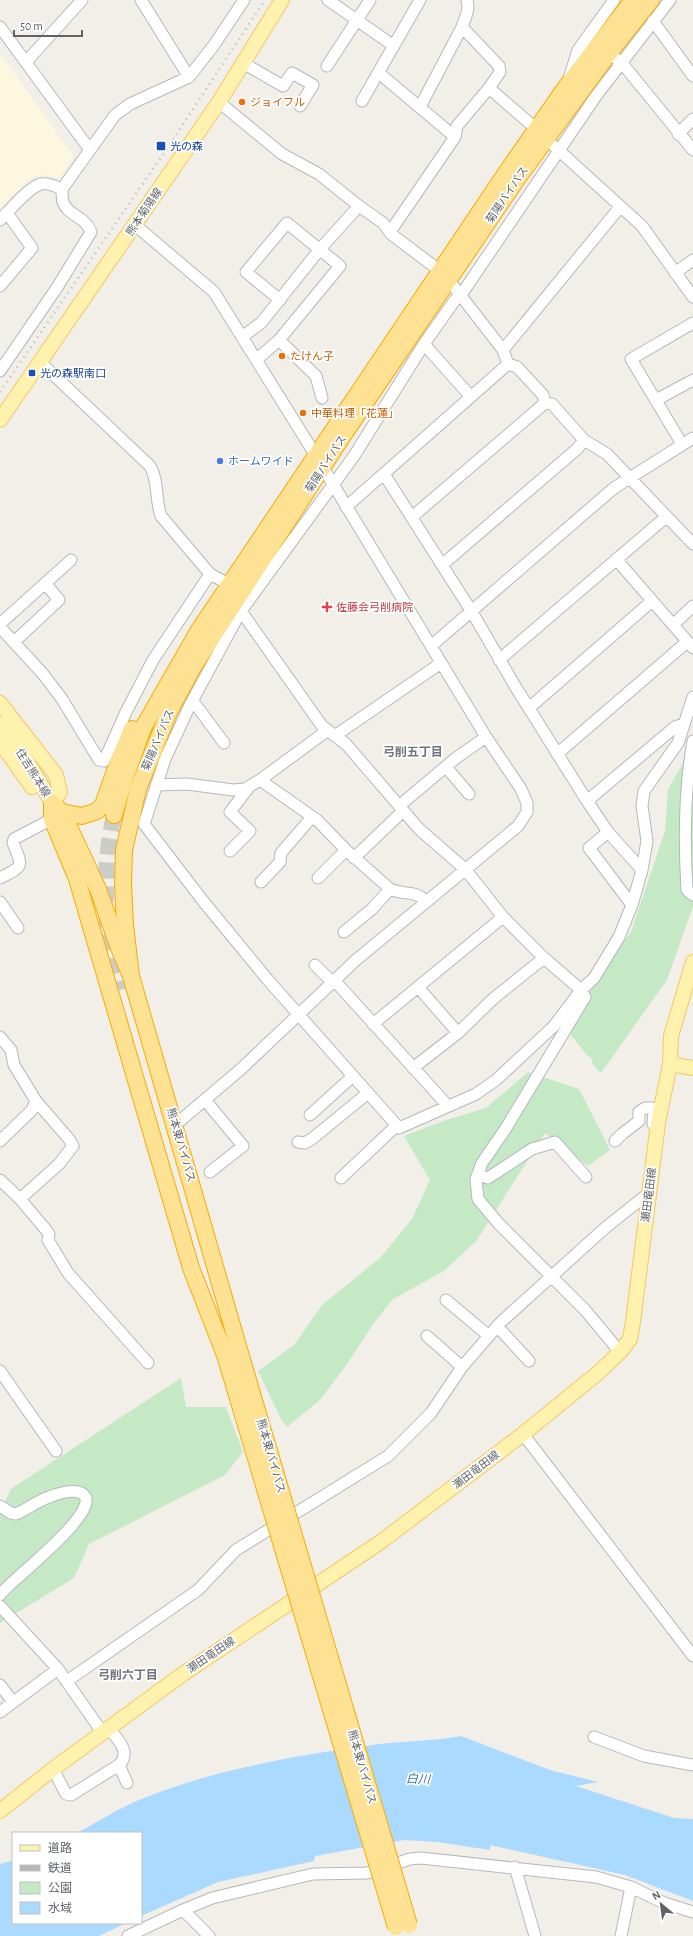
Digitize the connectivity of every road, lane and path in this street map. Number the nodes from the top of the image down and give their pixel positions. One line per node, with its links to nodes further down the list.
1 (82, 0): 18 (street)
2 (141, 0): 23 (street)
3 (244, 0): 23 (street)
4 (282, 0): 19 (main road, 熊本菊陽線)
5 (328, 0): 12 (street)
6 (370, 0): 12 (street)
7 (420, 0): 16 (street)
8 (467, 0): 15 (street)
9 (650, 0): 17 (highway, 菊陽バイパス)
10 (670, 0): 13 (street)
11 (622, 2): 30 (highway, 菊陽バイパス)
12 (357, 20): 16 (street); 20 (street)
13 (653, 21): 17 (street); 22 (street)
14 (0, 27): 18 (street)
15 (462, 27): 24 (street); 28 (street)
16 (394, 46): 21 (street)
17 (615, 58): 30 (highway, 菊陽バイパス); 31 (street); 34 (street)
18 (26, 62): 33 (street)
19 (243, 63): 26 (main road, 熊本菊陽線); 27 (street)
20 (327, 66)
21 (379, 73): 25 (street); 28 (street)
22 (693, 76)
23 (189, 77): 33 (street)
24 (489, 88): 30 (street); 32 (street)
25 (362, 101)
26 (219, 102): 37 (street); 40 (main road, 熊本菊陽線)
27 (300, 106)
28 (420, 107): 32 (street)
29 (693, 119): 31 (street)
30 (542, 134): 34 (street); 45 (highway, 菊陽バイパス)
31 (678, 134): 35 (street)
32 (455, 137): 41 (street)
33 (90, 150): 36 (street)
34 (558, 150): 38 (street); 47 (street)
35 (693, 150)
36 (62, 189): 39 (street); 58 (street)
37 (359, 206): 41 (street); 42 (street)
38 (620, 207): 44 (street); 54 (street)
39 (3, 217): 46 (street)
40 (135, 225): 51 (street); 56 (main road, 熊本菊陽線)
41 (390, 232): 45 (street)
42 (320, 249): 49 (street); 49 (street); 52 (street)
43 (693, 260): 44 (street)
44 (675, 273): 48 (street)
45 (445, 276): 47 (street); 68 (highway, 菊陽バイパス)
46 (0, 286)
47 (461, 295): 53 (street); 54 (street)
48 (693, 297)
49 (280, 300): 51 (street)
50 (693, 323): 62 (street)
51 (242, 336): 55 (street)
52 (279, 340): 55 (street); 60 (street)
53 (424, 344): 61 (street); 71 (street)
54 (503, 350): 57 (street)
55 (256, 360): 68 (street)
56 (40, 362): 64 (main road, 熊本菊陽線); 80 (street)
57 (508, 364): 61 (street); 63 (street)
58 (0, 371)
59 (693, 380): 62 (street)
60 (322, 398)
61 (470, 398): 69 (street)
62 (656, 400): 67 (street)
63 (544, 404): 66 (street); 74 (street)
64 (0, 420)
65 (693, 438): 67 (street)
66 (584, 440): 70 (street); 79 (street)
67 (682, 444): 70 (street)
68 (320, 462): 71 (street); 73 (highway, 菊陽バイパス); 125 (highway, 菊陽バイパス)
69 (384, 474): 72 (street); 74 (street)
70 (630, 477): 75 (street); 85 (street)
71 (332, 483): 72 (street); 84 (street)
72 (346, 507): 91 (street)
73 (277, 514): 80 (highway); 114 (highway, 菊陽バイパス)
74 (412, 517): 79 (street)
75 (666, 517): 76 (street); 77 (street)
76 (693, 544)
77 (616, 559): 82 (street); 92 (street)
78 (71, 560): 81 (street)
79 (442, 565): 85 (street)
80 (216, 578): 89 (street); 113 (highway)
81 (45, 583): 86 (street); 89 (street)
82 (652, 601): 87 (street); 97 (street)
83 (693, 606): 87 (street)
84 (241, 611): 95 (street); 100 (street)
85 (472, 612): 91 (street); 92 (street)
86 (0, 624)
87 (673, 625): 90 (street)
88 (0, 627): 89 (street)
89 (14, 642)
90 (690, 645): 105 (street)
91 (431, 646): 93 (street)
92 (499, 660): 97 (street)
93 (441, 663): 100 (street); 101 (street)
94 (693, 697): 99 (street)
95 (193, 701): 104 (street); 108 (street)
96 (0, 704): 113 (main road)
97 (529, 708): 105 (street)
98 (0, 724): 113 (main road, 住吉熊本線)
99 (684, 724): 111 (street); 121 (street)
100 (332, 733): 107 (street); 112 (street)
101 (486, 737): 106 (street); 120 (street)
102 (693, 741): 127 (street)
103 (0, 742): 113 (main road)
104 (224, 743)
105 (557, 754): 111 (street)
106 (446, 766): 110 (street); 112 (street)
107 (260, 780): 109 (street); 115 (street)
108 (156, 785): 109 (street); 143 (street)
109 (249, 787): 118 (street)
110 (469, 794)
111 (587, 801): 116 (street)
112 (401, 808): 119 (street); 120 (street)
113 (55, 811): 122 (street); 128 (highway); 132 (highway)
114 (114, 815)
115 (312, 817): 117 (street); 124 (street)
116 (608, 832): 121 (street); 131 (street)
117 (346, 850): 119 (street); 123 (street)
118 (230, 851)
119 (354, 858): 126 (street)
120 (465, 869): 129 (street); 133 (street)
121 (642, 870): 131 (street)
122 (0, 878)
123 (318, 878)
124 (262, 882)
125 (123, 883): 132 (highway); 140 (highway, 菊陽バイパス)
126 (390, 889): 129 (street); 135 (street)
127 (693, 895)
128 (83, 897): 132 (highway); 140 (highway)
129 (426, 901): 139 (street)
130 (0, 902): 134 (street)
131 (632, 905): 142 (street)
132 (105, 908): 140 (highway)
133 (503, 917): 136 (street); 141 (street)
134 (18, 928)
135 (344, 932)
136 (544, 958): 142 (street); 145 (street)
137 (693, 962): 147 (main road, 瀬田竜田線)
138 (315, 965): 139 (street)
139 (333, 981): 143 (street); 144 (street)
140 (123, 984): 156 (highway, 熊本東バイパス); 175 (highway)
141 (418, 987): 144 (street); 145 (street)
142 (581, 990): 154 (street); 162 (street)
143 (300, 1014): 150 (street); 152 (street)
144 (373, 1024): 148 (street)
145 (458, 1033): 148 (street)
146 (0, 1037): 153 (street)
147 (670, 1064): 149 (main road); 166 (main road, 瀬田竜田線)
148 (413, 1068): 154 (street)
149 (693, 1068)
150 (353, 1076): 151 (street); 155 (street)
151 (368, 1093): 157 (street); 160 (street)
152 (205, 1100): 156 (street); 161 (street)
153 (36, 1101): 158 (street); 167 (street)
154 (448, 1106): 157 (street)
155 (310, 1115)
156 (175, 1125): 175 (highway, 熊本東バイパス)
157 (396, 1126): 164 (street)
158 (0, 1141)
159 (615, 1141): 166 (street)
160 (298, 1142)
161 (210, 1172)
162 (478, 1175): 163 (street); 169 (street)
163 (586, 1177)
164 (341, 1178)
165 (0, 1180): 167 (street)
166 (648, 1194): 168 (street); 169 (street); 174 (main road, 瀬田竜田線)
167 (20, 1199): 177 (street)
168 (644, 1216)
169 (552, 1275): 171 (street); 174 (street)
170 (446, 1300): 173 (street)
171 (497, 1326): 173 (street); 176 (street)
172 (427, 1336): 178 (street)
173 (489, 1336): 178 (street)
174 (620, 1352): 180 (main road, 瀬田竜田線)
175 (232, 1354): 202 (highway, 熊本東バイパス, bridge)
176 (529, 1361)
177 (148, 1363)
178 (462, 1367): 187 (street)
179 (0, 1371): 181 (street)
180 (523, 1434): 185 (street); 191 (main road, 瀬田竜田線)
181 (56, 1451)
182 (0, 1506): 183 (street)
183 (0, 1595)
184 (0, 1606): 186 (street)
185 (693, 1656)
186 (58, 1669): 187 (street); 189 (street)
187 (67, 1681): 191 (street)
188 (0, 1684): 189 (street)
189 (13, 1702): 190 (street)
190 (0, 1712)
191 (106, 1730): 193 (street); 195 (main road, 瀬田竜田線)
192 (594, 1737): 194 (street)
193 (119, 1765): 195 (street); 196 (street)
194 (693, 1766)
195 (53, 1769): 197 (main road, 瀬田竜田線)
196 (127, 1783)
197 (1, 1807)
198 (514, 1867): 199 (street); 200 (street); 205 (street)
199 (631, 1887): 201 (street); 206 (street)
200 (183, 1910): 203 (street); 204 (street)
201 (693, 1912)
202 (404, 1931)
203 (128, 1936)
204 (209, 1936)
205 (535, 1936)
206 (621, 1936)

